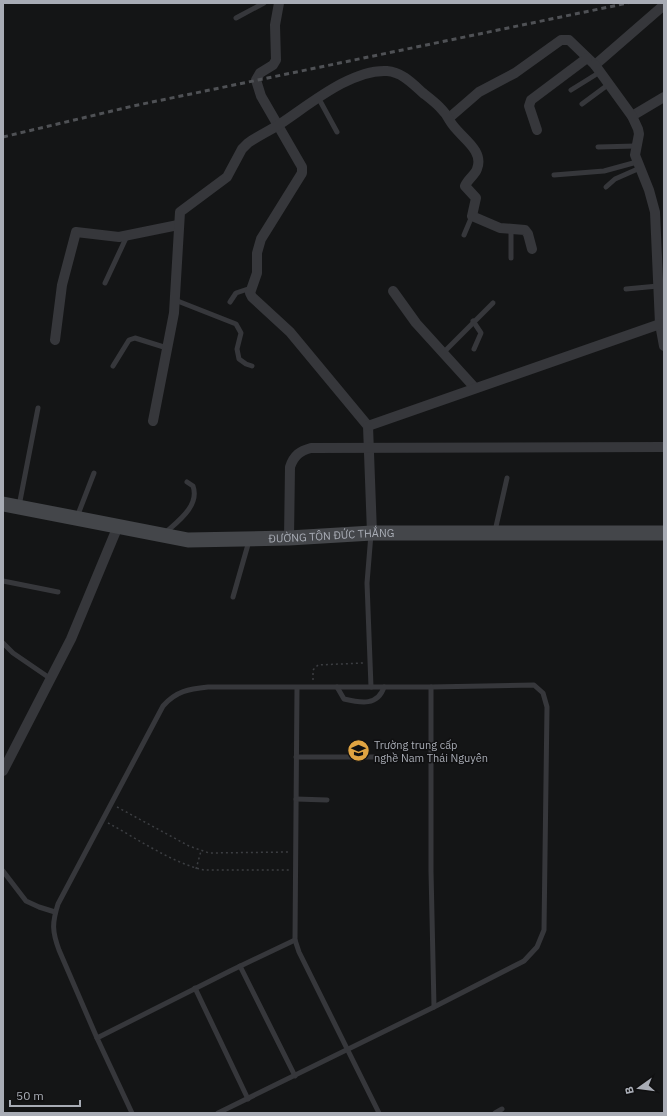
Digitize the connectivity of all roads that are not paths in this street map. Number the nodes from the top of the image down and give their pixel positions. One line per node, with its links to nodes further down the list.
1 (264, 3): 4 (lane)
2 (276, 4): 13 (street)
3 (664, 5): 5 (street)
4 (236, 18)
5 (594, 65): 6 (street); 7 (lane); 12 (street); 14 (street)
6 (609, 84): 10 (lane); 11 (street)
7 (571, 90)
8 (664, 97): 11 (street)
9 (319, 99): 12 (street); 13 (street); 15 (lane)
10 (582, 104)
11 (632, 116): 16 (street)
12 (449, 118): 21 (street)
13 (277, 126): 22 (street); 30 (street)
14 (536, 130)
15 (337, 132)
16 (636, 146): 17 (lane); 18 (street)
17 (598, 147)
18 (638, 165): 19 (lane); 20 (lane); 29 (street)
19 (554, 175)
20 (606, 187)
21 (472, 216): 23 (street); 24 (lane)
22 (178, 225): 25 (street); 33 (street)
23 (511, 229): 26 (street); 27 (lane)
24 (464, 235)
25 (127, 236): 28 (lane); 38 (street)
26 (532, 249)
27 (511, 258)
28 (105, 283)
29 (658, 286): 31 (lane); 37 (street)
30 (251, 288): 34 (lane); 48 (street)
31 (626, 289)
32 (392, 291): 42 (street)
33 (175, 300): 40 (street); 44 (lane)
34 (230, 302)
35 (493, 303): 36 (lane)
36 (474, 321): 41 (lane); 42 (lane)
37 (660, 324): 39 (street); 45 (street)
38 (55, 340)
39 (664, 346)
40 (167, 348): 43 (lane); 47 (street)
41 (474, 349)
42 (443, 353): 45 (street)
43 (113, 366)
44 (252, 366)
45 (475, 388): 48 (street)
46 (38, 408): 55 (lane)
47 (153, 421)
48 (368, 426): 49 (street)
49 (369, 446): 50 (street); 59 (street); 63 (street)
50 (664, 446)
51 (94, 473): 56 (lane)
52 (507, 478): 60 (lane)
53 (187, 482): 61 (lane)
54 (3, 504): 55 (main road, ĐƯỜNG TÔN ĐỨC THẮNG)
55 (19, 507): 56 (main road, ĐƯỜNG TÔN ĐỨC THẮNG)
56 (76, 518): 57 (main road, ĐƯỜNG TÔN ĐỨC THẮNG)
57 (118, 526): 61 (main road, ĐƯỜNG TÔN ĐỨC THẮNG); 68 (street)
58 (664, 532): 60 (main road, ĐƯỜNG TÔN ĐỨC THẮNG)
59 (372, 533): 60 (main road, ĐƯỜNG TÔN ĐỨC THẮNG); 63 (main road, ĐƯỜNG TÔN ĐỨC THẮNG); 71 (lane)
60 (495, 533)
61 (163, 535): 62 (main road, ĐƯỜNG TÔN ĐỨC THẮNG)
62 (250, 538): 63 (main road, ĐƯỜNG TÔN ĐỨC THẮNG); 66 (lane)
63 (289, 538)
64 (3, 581): 65 (lane)
65 (58, 592)
66 (233, 597)
67 (4, 644): 68 (lane)
68 (51, 679): 76 (street)
69 (431, 686): 72 (lane); 84 (lane); 84 (lane)
70 (337, 687): 71 (lane); 72 (lane); 73 (lane)
71 (371, 687): 72 (lane)
72 (384, 687)
73 (297, 688): 74 (lane); 80 (lane)
74 (296, 757): 75 (lane); 77 (lane)
75 (374, 757)
76 (3, 771)
77 (296, 799): 78 (lane); 81 (lane)
78 (327, 800)
79 (3, 872): 80 (lane)
80 (55, 912): 85 (lane)
81 (296, 940): 82 (lane); 86 (lane)
82 (240, 966): 83 (lane); 87 (lane)
83 (195, 988): 85 (lane); 88 (lane)
84 (434, 1007): 86 (lane)
85 (98, 1038): 90 (lane)
86 (348, 1049): 87 (lane); 92 (lane)
87 (295, 1076): 88 (lane)
88 (248, 1099): 91 (lane)
89 (502, 1109): 93 (lane)
90 (132, 1113)
91 (218, 1113)
92 (379, 1113)
93 (495, 1113)

